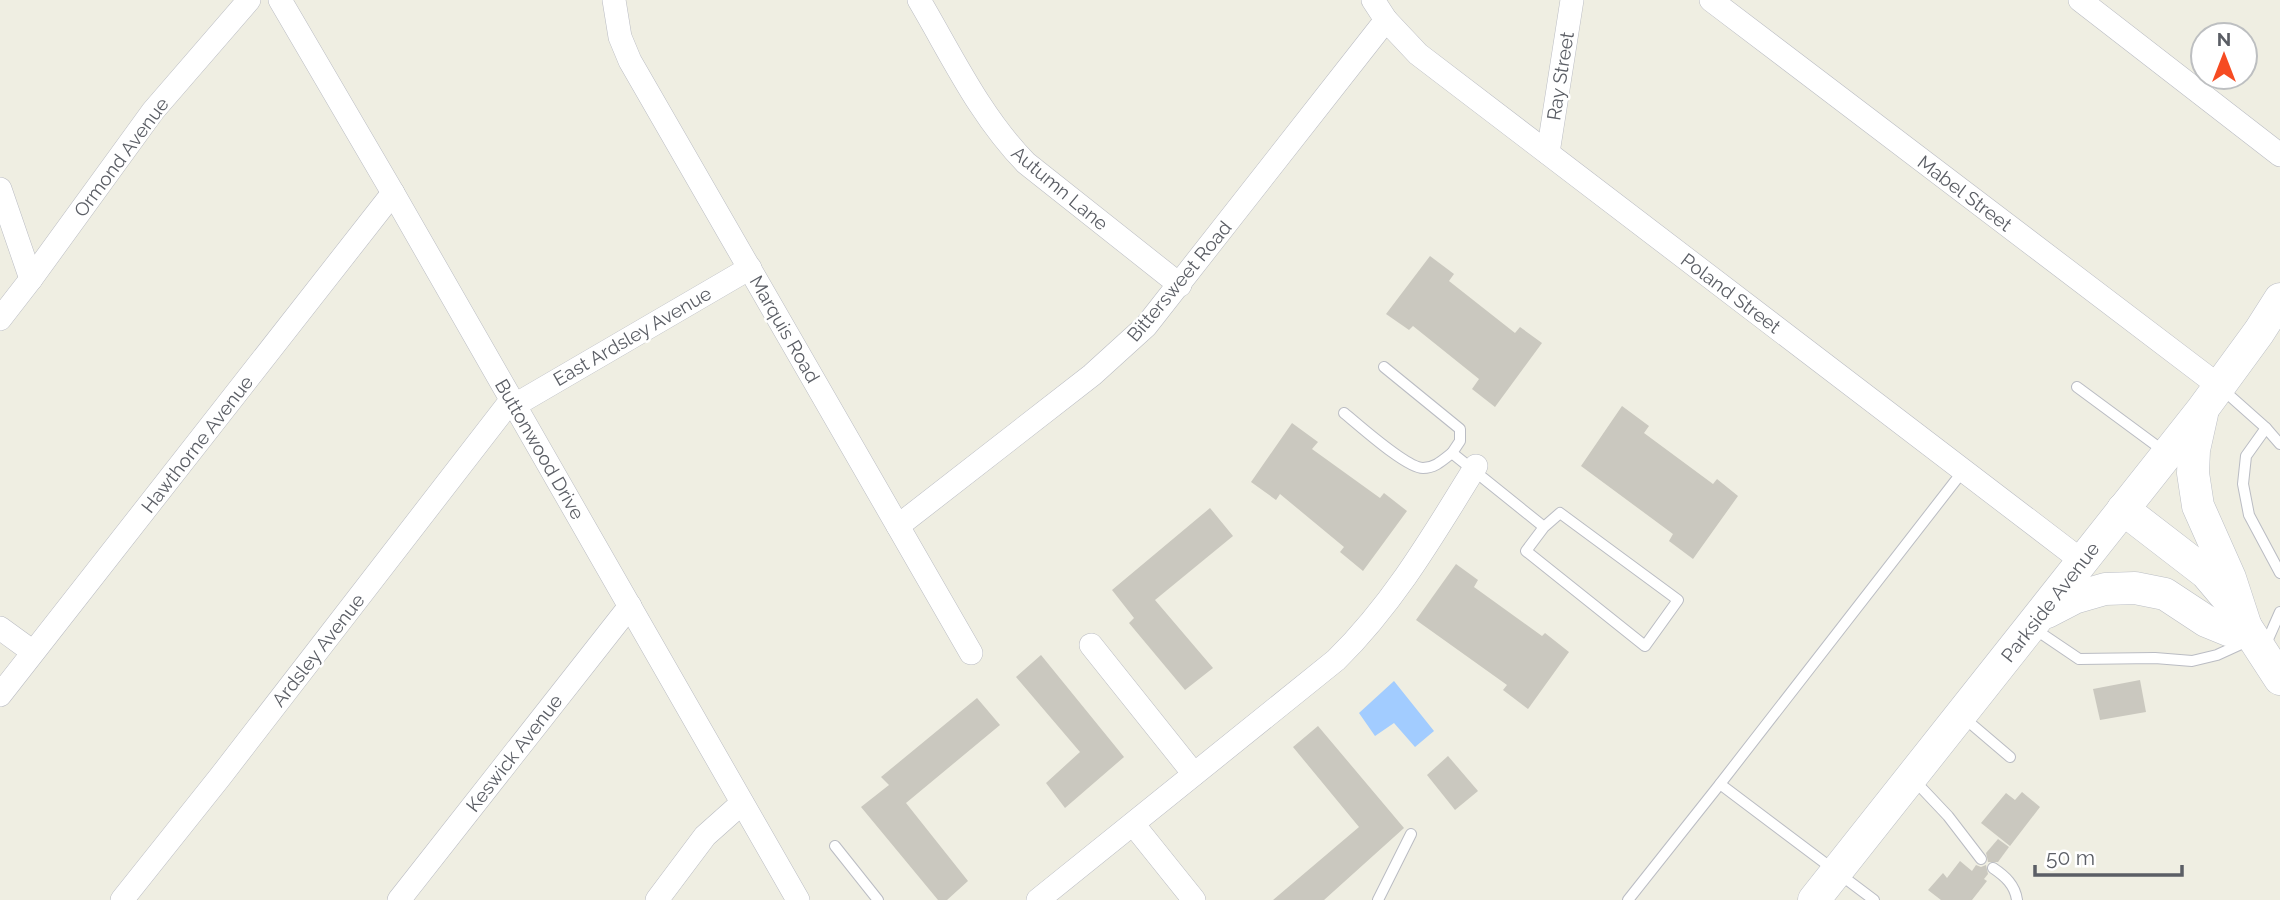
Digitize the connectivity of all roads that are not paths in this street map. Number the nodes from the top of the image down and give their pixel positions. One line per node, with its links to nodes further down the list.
1 (248, 0): 15 (street, Ormond Avenue)
2 (280, 0): 13 (street, Buttonwood Drive)
3 (614, 0): 14 (street, Marquis Road)
4 (919, 0): 16 (street, Autumn Lane)
5 (1373, 0): 9 (street, Poland Street)
6 (1573, 0): 10 (street, Ray Street)
7 (1711, 0): 21 (street, Mabel Street)
8 (2080, 0): 11 (street)
9 (1386, 20): 10 (street, Poland Street); 16 (street, Bittersweet Road)
10 (1548, 153): 29 (street, Poland Street)
11 (2280, 155)
12 (0, 189): 15 (street)
13 (393, 193): 22 (street, Buttonwood Drive); 41 (street, Hawthorne Avenue)
14 (750, 268): 22 (street, East Ardsley Avenue); 31 (street, Marquis Road)
15 (32, 279): 18 (street, Ormond Avenue)
16 (1180, 285): 31 (street, Bittersweet Road)
17 (2280, 299): 21 (main road, Parkside Avenue)
18 (0, 319)
19 (1384, 367): 26 (lane)
20 (2077, 387): 27 (lane)
21 (2211, 398): 24 (lane); 27 (main road, Parkside Avenue); 39 (main road)
22 (513, 402): 35 (street, Buttonwood Drive); 57 (street, Ardsley Avenue)
23 (1344, 413): 26 (lane)
24 (2266, 428): 25 (lane); 34 (lane)
25 (2280, 444)
26 (1452, 453): 28 (lane)
27 (2167, 454): 30 (main road, Parkside Avenue)
28 (1475, 469): 32 (lane); 47 (street)
29 (1964, 471): 33 (street, Poland Street); 49 (lane)
30 (2123, 509): 33 (main road, Parkside Avenue); 39 (main road)
31 (898, 526): 42 (street, Marquis Road)
32 (1544, 527): 32 (lane)
33 (2082, 561): 37 (main road, Parkside Avenue)
34 (2280, 573)
35 (630, 606): 50 (street, Buttonwood Drive); 58 (street, Keswick Avenue)
36 (2280, 612): 39 (lane)
37 (2035, 621): 39 (lane); 39 (main road); 45 (main road, Parkside Avenue)
38 (0, 628): 41 (street)
39 (2254, 639): 43 (main road)
40 (1091, 645): 47 (street)
41 (33, 652): 44 (street, Hawthorne Avenue)
42 (971, 653)
43 (2280, 679)
44 (0, 695)
45 (1960, 715): 46 (lane); 48 (main road, Parkside Avenue)
46 (2010, 757)
47 (1194, 774): 51 (street)
48 (1912, 777): 54 (lane); 56 (main road, Parkside Avenue)
49 (1720, 784): 56 (lane); 65 (lane)
50 (743, 803): 59 (street); 60 (street, Buttonwood Drive)
51 (1133, 824): 62 (street); 63 (street)
52 (1411, 834): 64 (lane)
53 (835, 846): 61 (lane)
54 (1981, 859)
55 (1993, 868): 68 (lane)
56 (1838, 871): 66 (main road, Parkside Avenue); 67 (lane)
57 (122, 900)
58 (399, 900)
59 (657, 900)
60 (799, 900)
61 (878, 900)
62 (1038, 900)
63 (1194, 900)
64 (1378, 900)
65 (1628, 900)
66 (1814, 900)
67 (1874, 900)
68 (2017, 900)

